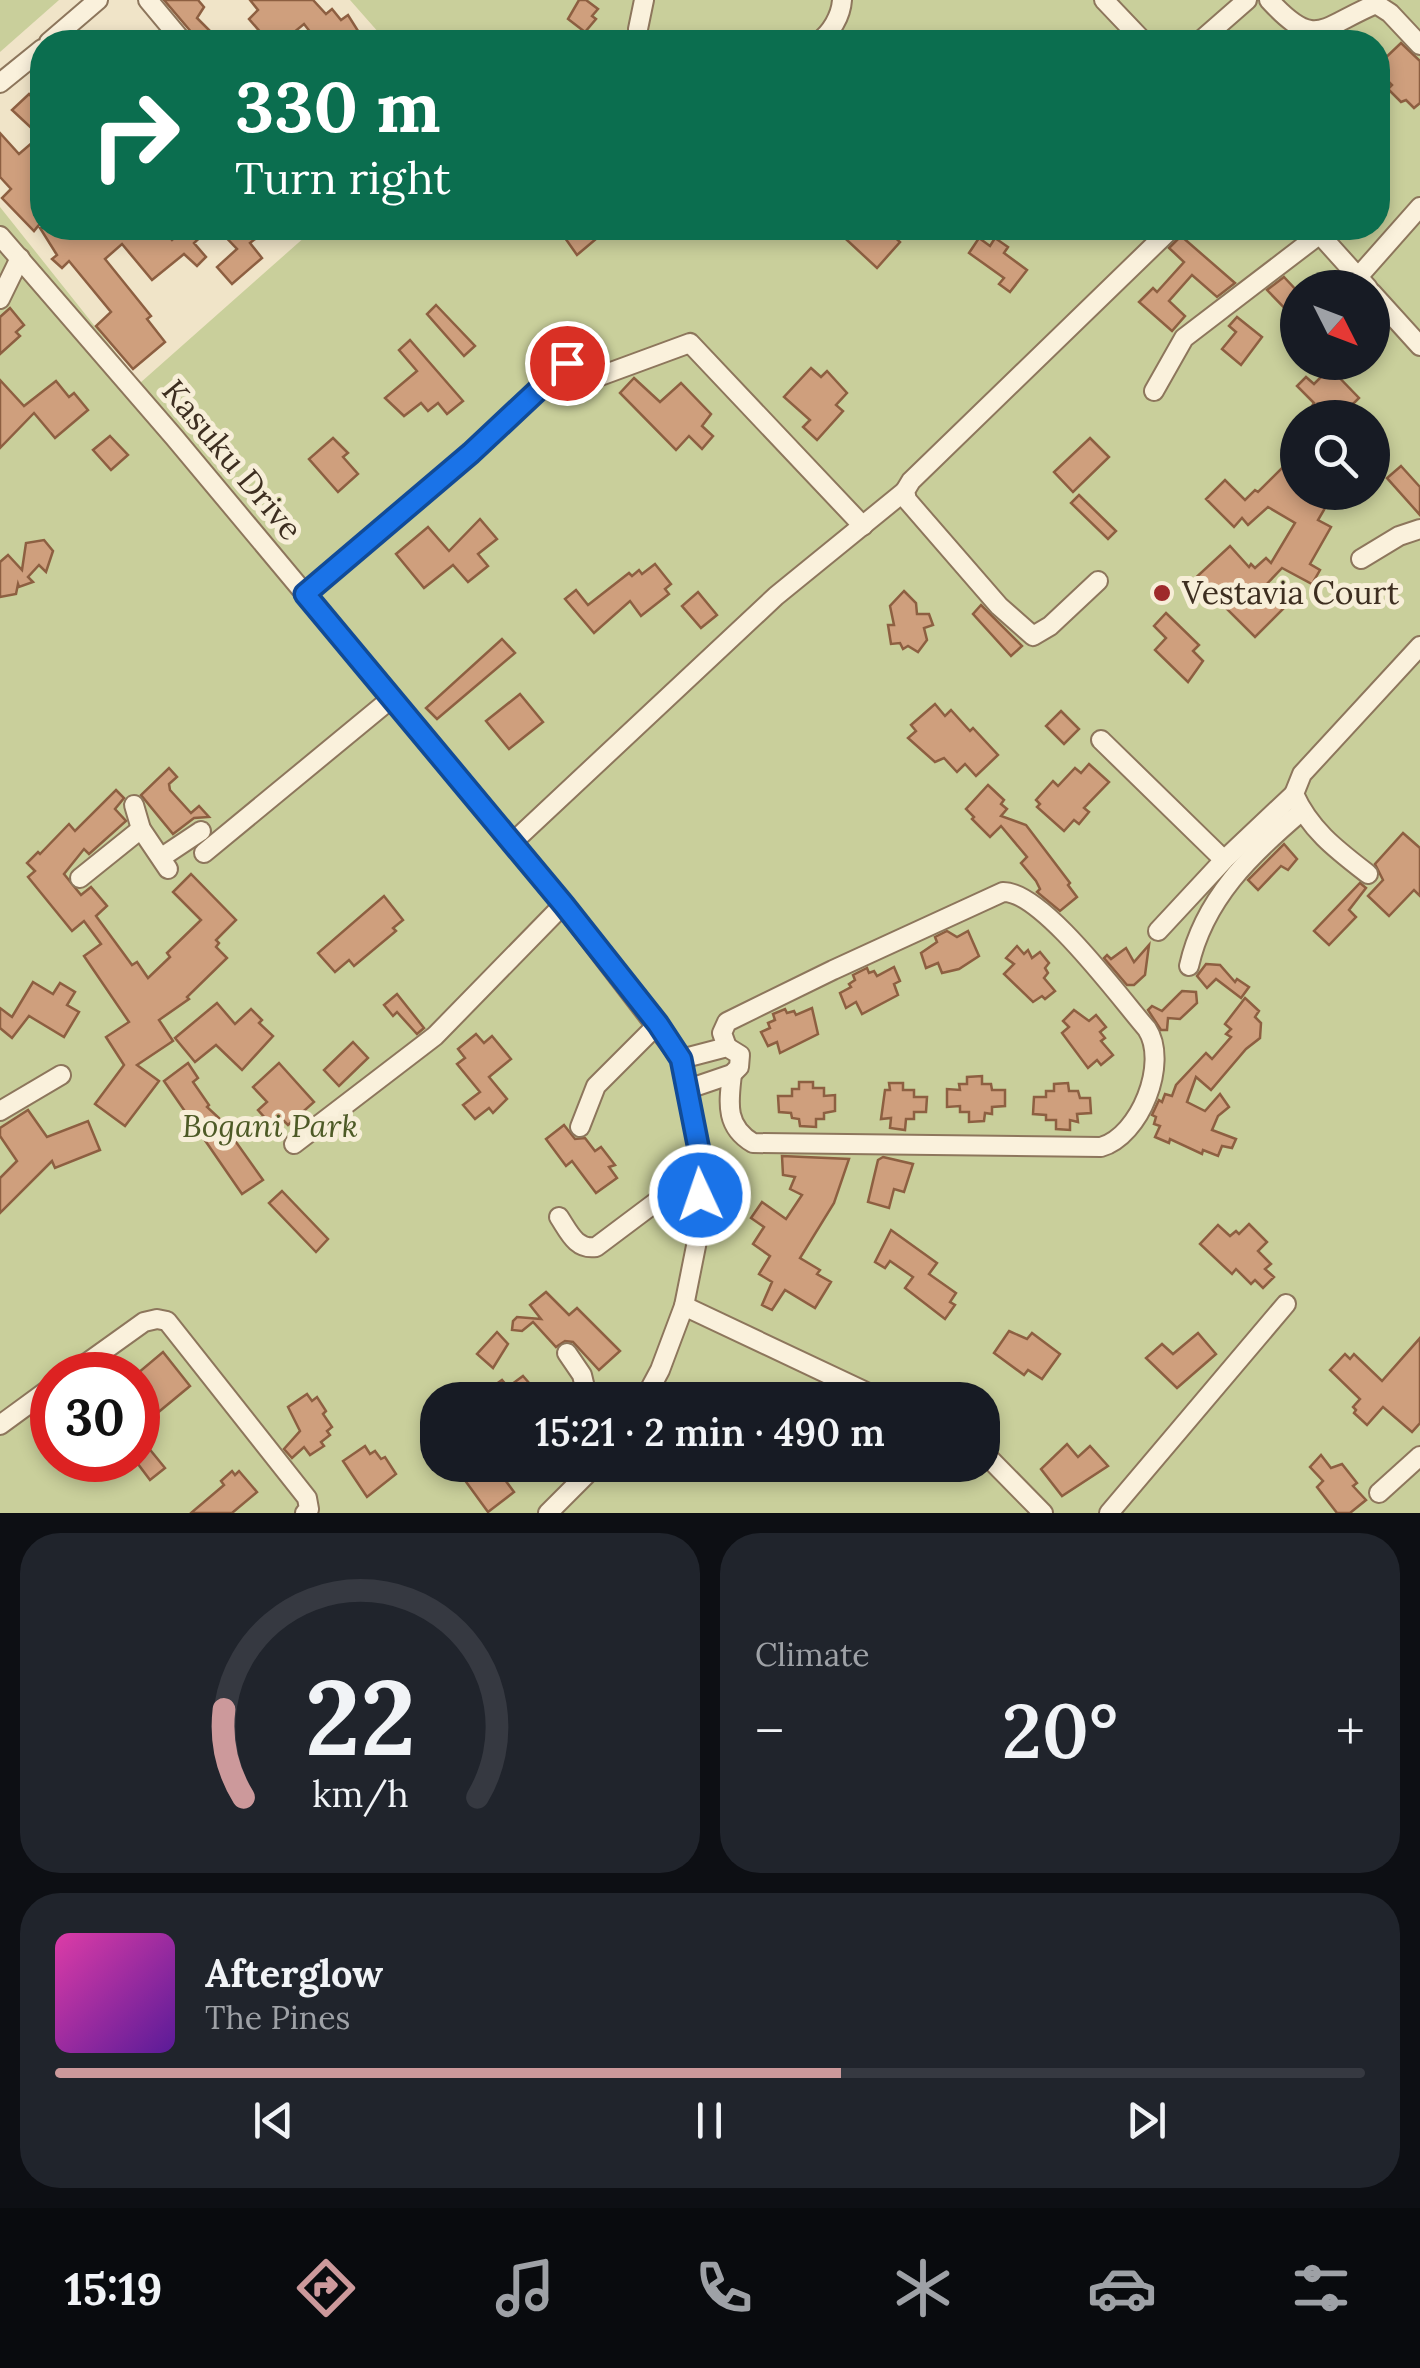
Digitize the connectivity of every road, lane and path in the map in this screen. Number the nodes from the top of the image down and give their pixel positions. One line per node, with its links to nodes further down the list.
1 (98, 0): 8 (street)
2 (148, 0): 9 (street)
3 (644, 0): 10 (street)
4 (842, 0): 11 (street)
5 (1104, 0): 12 (street)
6 (1247, 0): 13 (street)
7 (1269, 0): 14 (street)
8 (66, 30)
9 (173, 30)
10 (638, 30)
11 (830, 30)
12 (1133, 30)
13 (1213, 30)
14 (1310, 30)
15 (1325, 30): 16 (street)
16 (1420, 46)
17 (30, 62): 18 (street)
18 (0, 83)
19 (1420, 206): 26 (street)
20 (0, 236): 24 (street, Kasuku Drive)
21 (1160, 240): 31 (street)
22 (1306, 240): 30 (street)
23 (1325, 240): 25 (street)
24 (20, 258): 27 (street); 36 (street, Kasuku Drive)
25 (1352, 270)
26 (1377, 270)
27 (0, 299)
28 (1390, 313): 29 (street)
29 (1420, 346)
30 (1154, 390)
31 (905, 491): 32 (street); 35 (street)
32 (862, 526): 36 (street); 44 (street)
33 (1420, 528): 34 (street)
34 (1361, 559)
35 (1098, 581)
36 (305, 594): 38 (street, Kasuku Drive)
37 (1420, 646): 40 (street)
38 (392, 698): 44 (street, Kasuku Drive); 45 (street)
39 (1101, 740): 46 (street)
40 (1298, 802): 46 (street); 47 (street); 51 (street)
41 (134, 805): 42 (street)
42 (141, 829): 43 (street); 48 (street)
43 (200, 831)
44 (512, 843): 49 (street, Kasuku Drive)
45 (204, 853)
46 (1224, 860): 50 (street)
47 (1368, 874)
48 (80, 878)
49 (564, 905): 52 (street, Kasuku Drive); 60 (street)
50 (1158, 931)
51 (1189, 966)
52 (658, 1024): 54 (street, Kasuku Drive); 59 (street)
53 (727, 1047): 54 (street); 55 (street); 55 (street)
54 (681, 1059): 57 (street, Kasuku Drive)
55 (732, 1074): 57 (street)
56 (60, 1075): 58 (street)
57 (688, 1089): 61 (street, Kasuku Drive)
58 (3, 1102)
59 (580, 1126)
60 (294, 1144)
61 (700, 1169): 62 (street); 64 (street, Kasuku Drive)
62 (560, 1217)
63 (1286, 1304): 79 (street)
64 (684, 1306): 68 (street, Kasuku Drive); 69 (street)
65 (102, 1352): 76 (street)
66 (567, 1354): 67 (street)
67 (584, 1382)
68 (654, 1382)
69 (845, 1382)
70 (30, 1404): 71 (street)
71 (0, 1425)
72 (1420, 1456): 75 (street)
73 (1000, 1465): 78 (street)
74 (578, 1482): 77 (street)
75 (1379, 1493)
76 (305, 1513)
77 (548, 1513)
78 (1043, 1513)
79 (1109, 1513)

